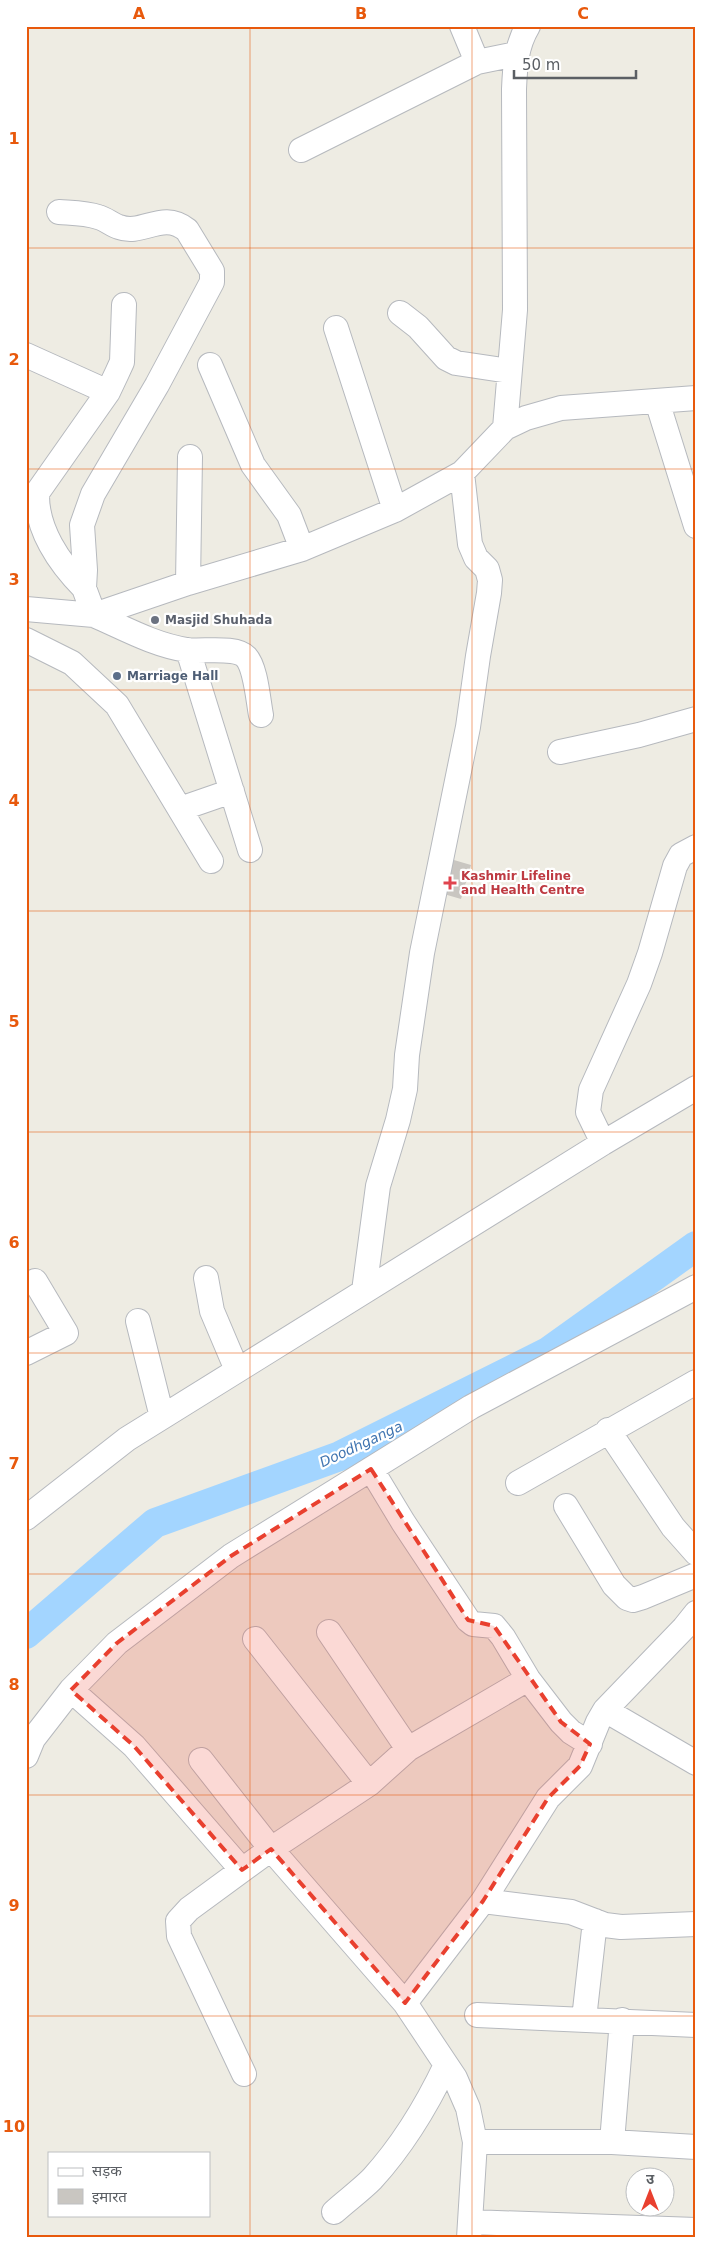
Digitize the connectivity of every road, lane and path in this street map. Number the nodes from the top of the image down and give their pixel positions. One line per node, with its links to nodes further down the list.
1 (462, 26): 4 (street)
2 (528, 26): 3 (street)
3 (516, 54): 4 (street); 12 (street)
4 (477, 62): 5 (street)
5 (301, 150)
6 (59, 212): 23 (street)
7 (124, 306): 13 (street)
8 (400, 313): 12 (street)
9 (336, 328): 19 (street)
10 (26, 355): 13 (street)
11 (210, 365): 21 (street)
12 (509, 371): 16 (street)
13 (108, 392): 23 (street)
14 (696, 398): 15 (street)
15 (657, 402): 16 (street); 20 (street)
16 (505, 428): 18 (street)
17 (190, 457): 22 (street)
18 (462, 473): 19 (street); 41 (street)
19 (395, 510): 21 (street)
20 (696, 526)
21 (302, 550): 22 (street)
22 (188, 583): 25 (street)
23 (84, 588): 25 (street)
24 (26, 609): 25 (street)
25 (94, 615): 27 (street)
26 (26, 640): 32 (street)
27 (188, 650): 28 (street); 31 (street)
28 (261, 715)
29 (696, 719): 30 (street)
30 (560, 752)
31 (232, 791): 32 (street); 34 (street)
32 (180, 810): 35 (street)
33 (696, 847): 37 (street)
34 (250, 850)
35 (212, 861)
36 (696, 1088): 37 (street)
37 (602, 1143): 41 (street)
38 (206, 1278): 44 (street)
39 (35, 1281): 43 (street)
40 (696, 1287): 48 (street)
41 (364, 1291): 44 (street)
42 (138, 1321): 46 (street)
43 (26, 1353)
44 (237, 1370): 46 (street)
45 (696, 1382): 47 (street)
46 (162, 1417): 51 (street)
47 (608, 1430): 49 (street); 52 (street)
48 (371, 1469): 57 (street); 58 (street)
49 (518, 1483)
50 (566, 1506): 53 (street)
51 (26, 1518)
52 (696, 1553)
53 (696, 1575)
54 (692, 1625): 59 (street)
55 (329, 1632): 61 (street)
56 (255, 1639): 65 (street)
57 (528, 1679): 60 (street); 61 (street)
58 (71, 1690): 62 (street); 67 (street)
59 (605, 1710): 60 (street); 64 (street)
60 (590, 1744): 68 (street)
61 (408, 1749): 65 (street)
62 (26, 1756)
63 (201, 1760): 66 (street)
64 (696, 1763)
65 (369, 1784): 66 (street)
66 (271, 1849): 67 (street); 71 (street)
67 (242, 1870): 77 (street)
68 (483, 1901): 69 (street); 71 (street)
69 (595, 1922): 70 (street); 73 (street)
70 (696, 1924)
71 (405, 2003): 76 (street)
72 (477, 2015): 73 (street)
73 (584, 2019): 74 (street)
74 (622, 2020): 75 (street); 79 (street)
75 (696, 2025)
76 (446, 2065): 78 (street); 81 (street)
77 (244, 2074)
78 (475, 2142): 79 (street); 82 (street)
79 (612, 2142): 80 (street)
80 (696, 2147)
81 (334, 2212)
82 (470, 2230): 83 (street)
83 (696, 2230)

